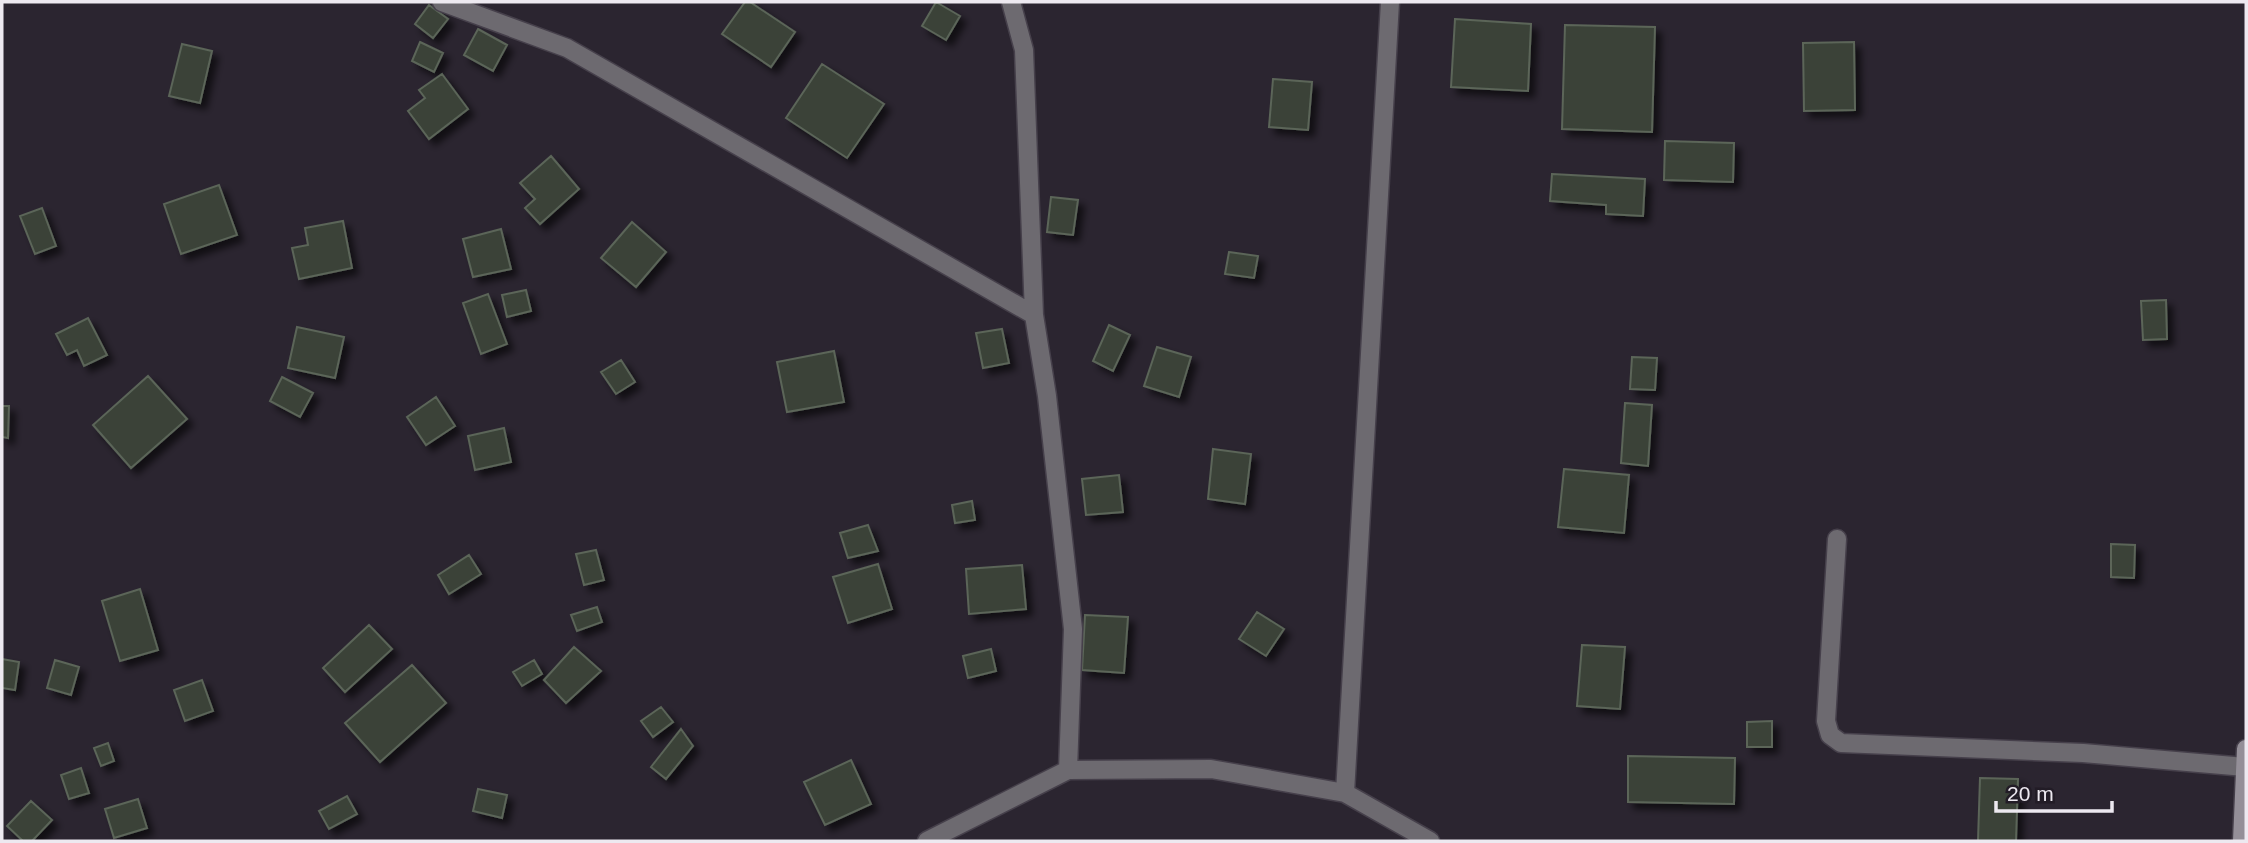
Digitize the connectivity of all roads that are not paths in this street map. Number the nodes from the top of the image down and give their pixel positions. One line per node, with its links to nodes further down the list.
1 (442, 2): 4 (street)
2 (1011, 2): 4 (street)
3 (1390, 2): 9 (street)
4 (1034, 315): 8 (street)
5 (1837, 539): 7 (street)
6 (2246, 749): 7 (street)
7 (2245, 767): 12 (street)
8 (1068, 770): 9 (street); 10 (street)
9 (1345, 793): 11 (street)
10 (927, 841)
11 (1430, 841)
12 (2242, 841)

